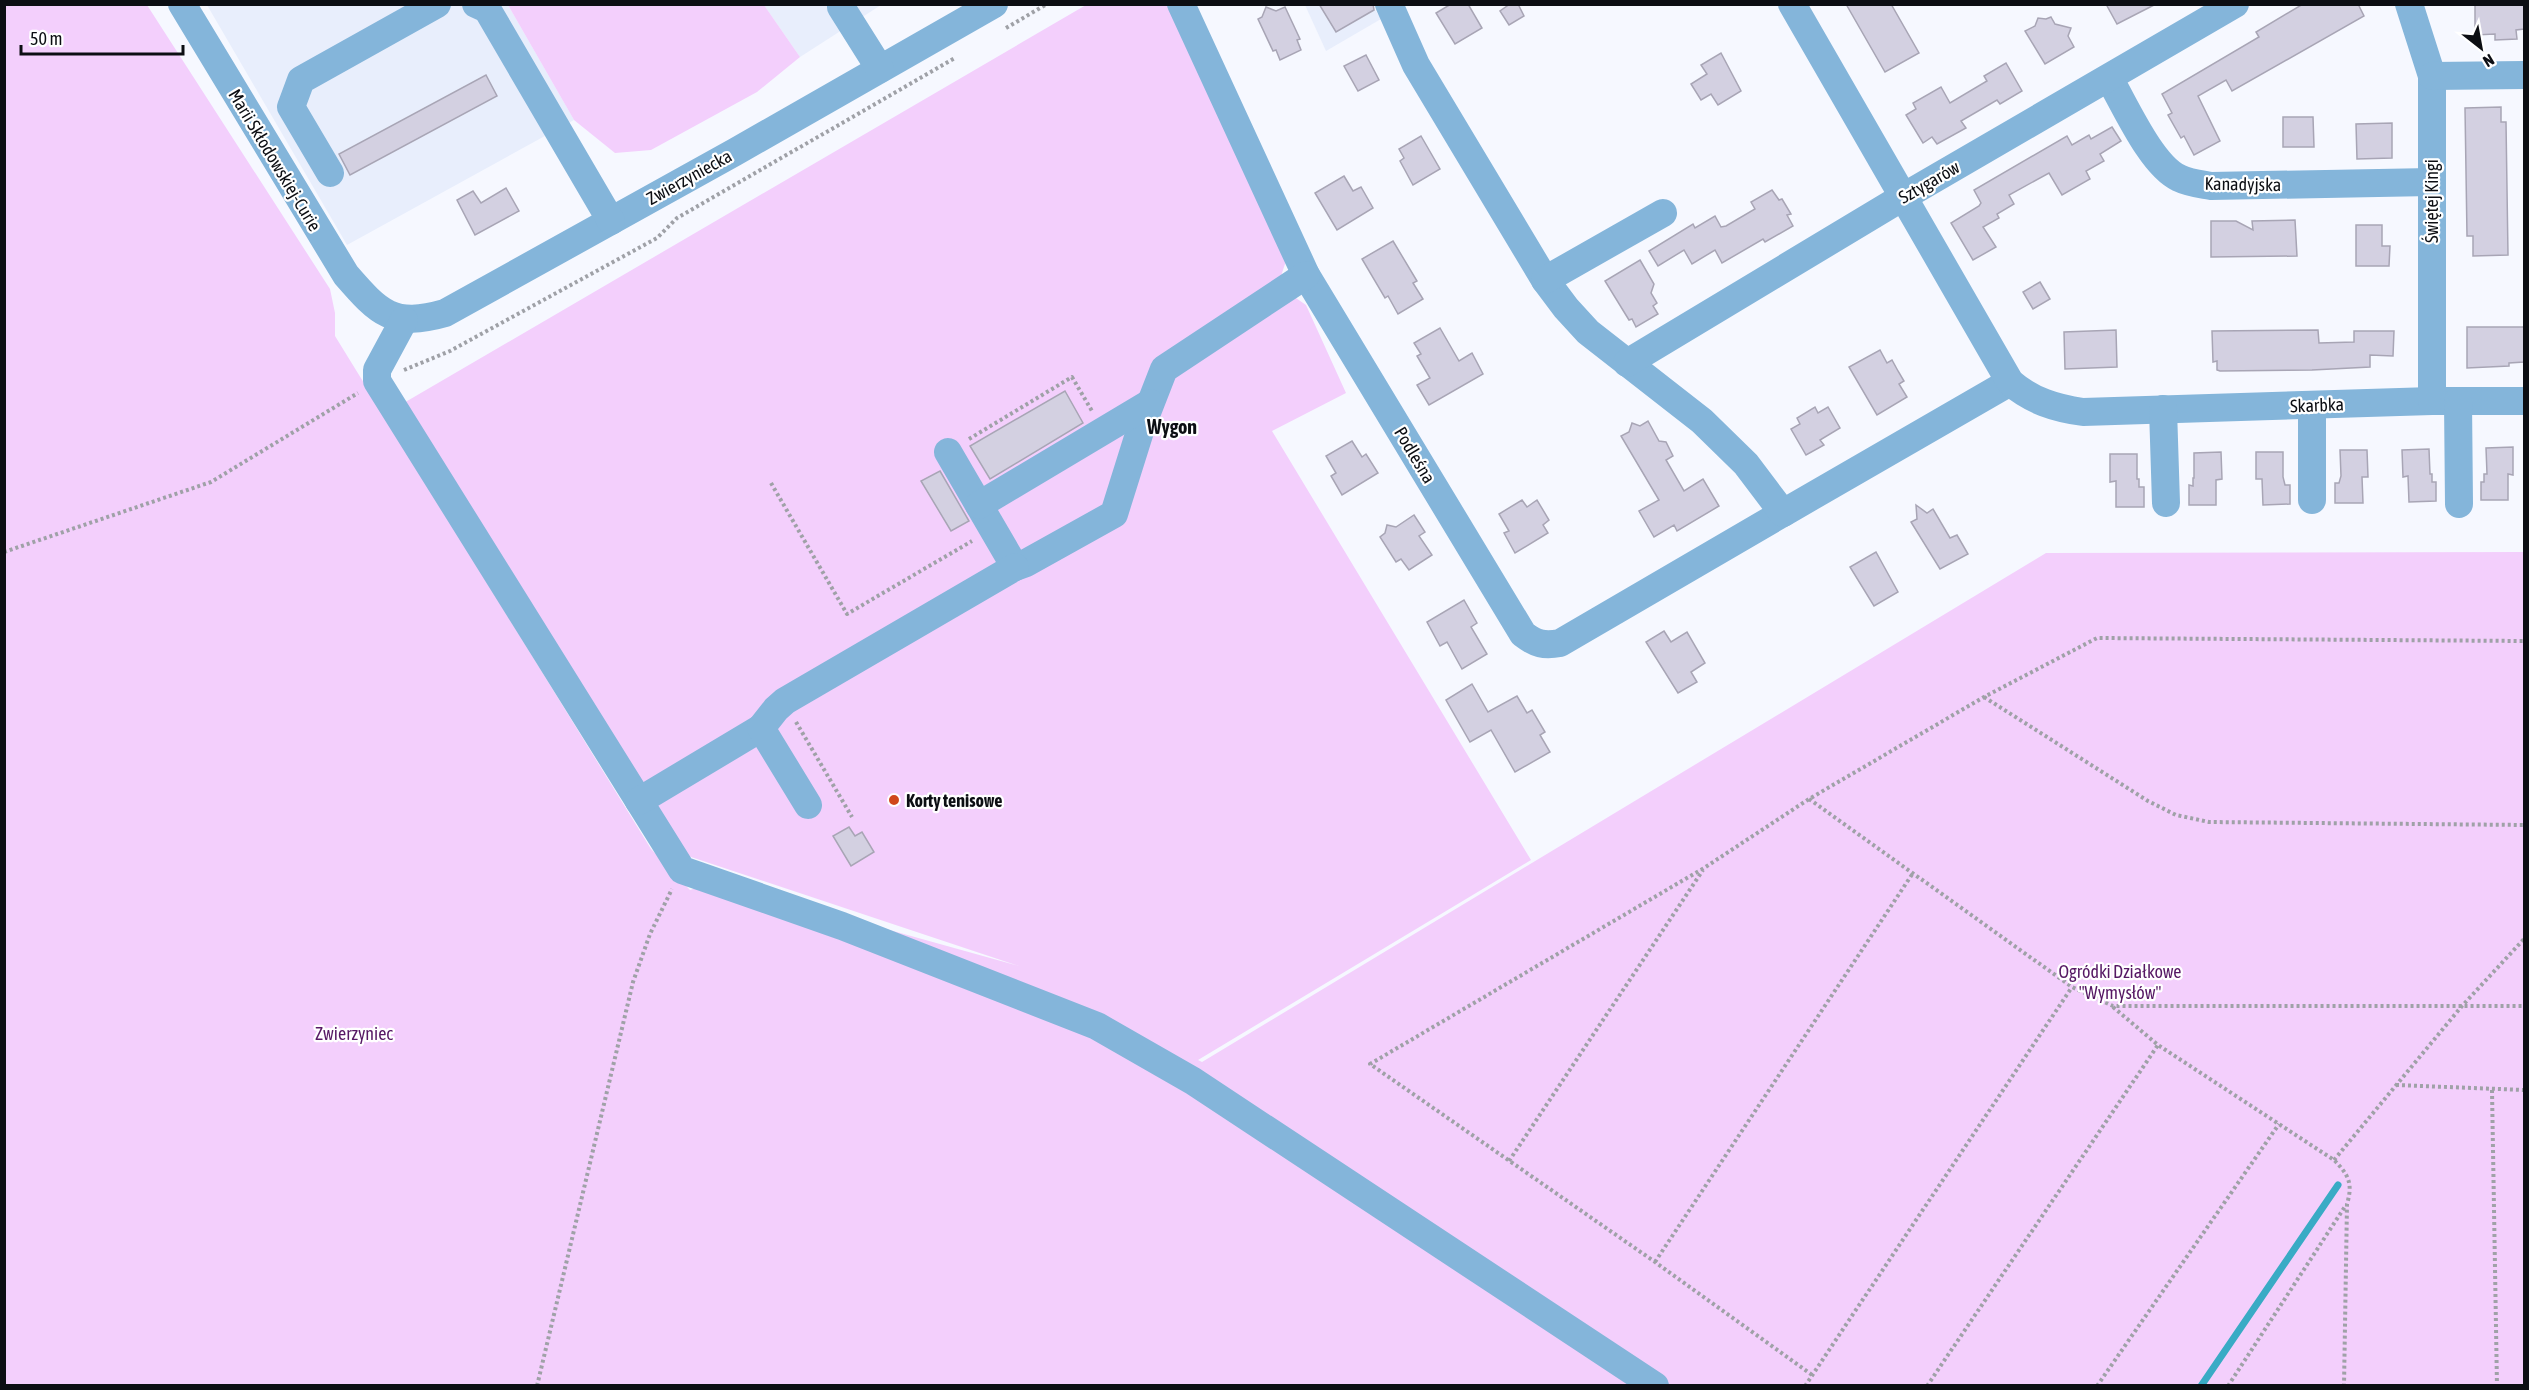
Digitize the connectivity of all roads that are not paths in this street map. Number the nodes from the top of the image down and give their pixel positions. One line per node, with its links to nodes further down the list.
1 (182, 4): 22 (street, Marii Skłodowskiej-Curie)
2 (437, 4): 15 (street)
3 (476, 4): 19 (street)
4 (842, 4): 11 (street)
5 (994, 4): 11 (street, Zwierzyniecka)
6 (1181, 4): 20 (street, Podleśna)
7 (1389, 4): 21 (street)
8 (1792, 4): 17 (street)
9 (2235, 4): 14 (street, Sztygarów)
10 (2409, 4): 13 (street, Świętej Kingi)
11 (880, 69): 19 (street, Zwierzyniecka)
12 (2524, 75): 13 (street)
13 (2432, 76): 16 (street, Świętej Kingi)
14 (2109, 78): 16 (street, Kanadyjska); 17 (street, Sztygarów)
15 (330, 173)
16 (2431, 182): 25 (street, Świętej Kingi)
17 (1903, 197): 23 (street, Sztygarów); 24 (street)
18 (1663, 213): 21 (street)
19 (610, 221): 22 (street, Zwierzyniecka)
20 (1306, 275): 27 (street); 35 (street, Podleśna)
21 (1545, 280): 23 (street)
22 (404, 320): 38 (street)
23 (1627, 363): 35 (street)
24 (2010, 382): 29 (street, Skarbka); 35 (street, Podleśna)
25 (2445, 401): 26 (street, Skarbka); 28 (street, Skarbka); 33 (street, Świętej Kingi)
26 (2524, 401)
27 (1150, 404): 34 (street); 36 (street)
28 (2312, 405): 29 (street, Skarbka); 31 (street)
29 (2163, 409): 32 (street)
30 (948, 452): 34 (street)
31 (2312, 500)
32 (2166, 503)
33 (2459, 504)
34 (979, 505): 36 (street)
35 (1783, 513)
36 (1015, 567): 37 (street)
37 (761, 729): 38 (street); 39 (street)
38 (639, 801): 40 (street)
39 (808, 805)
40 (1655, 1386)

